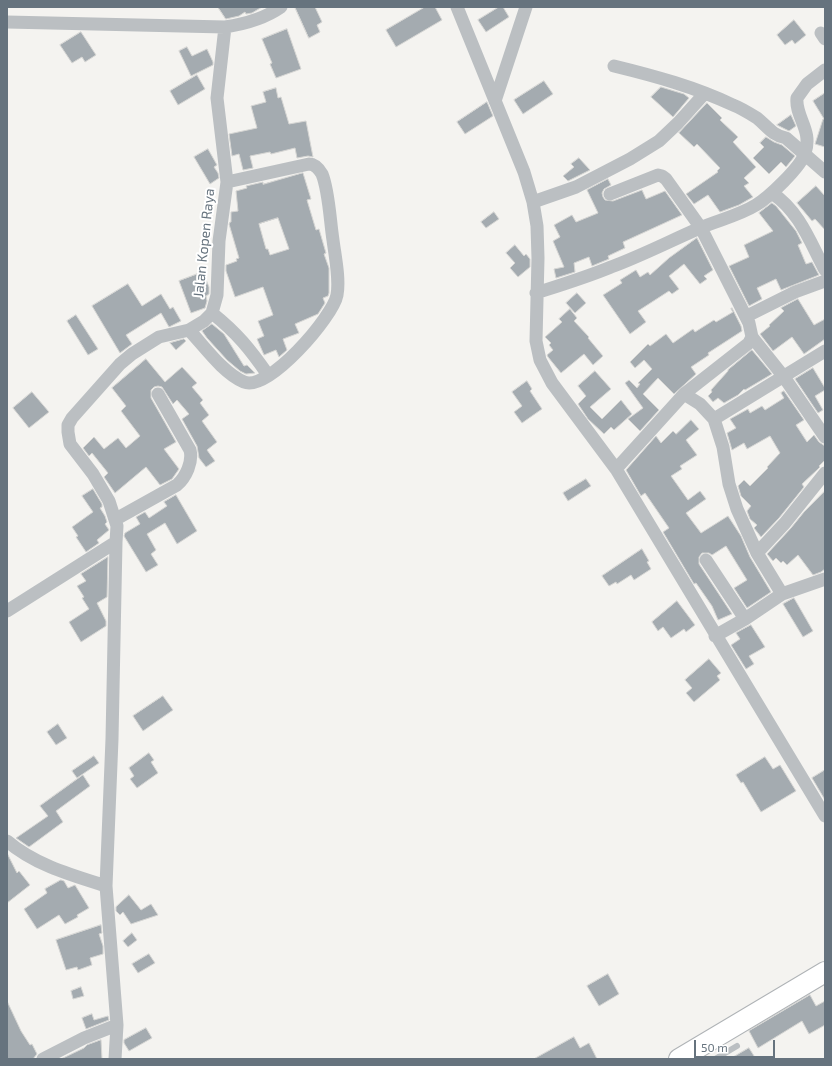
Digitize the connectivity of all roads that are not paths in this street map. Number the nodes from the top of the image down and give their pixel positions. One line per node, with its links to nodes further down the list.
1 (281, 7): 5 (street)
2 (457, 7): 9 (street)
3 (526, 7): 9 (street)
4 (7, 22): 5 (street)
5 (225, 27): 12 (street, Jalan Kopen Raya)
6 (614, 66): 8 (street)
7 (825, 70): 10 (street)
8 (705, 93): 10 (street); 15 (street)
9 (495, 101): 15 (street)
10 (805, 155): 11 (street); 13 (street)
11 (825, 172)
12 (227, 182): 20 (street, Jalan Kopen Raya); 25 (street)
13 (772, 193): 16 (street); 17 (street)
14 (610, 194): 16 (street)
15 (533, 202): 19 (street)
16 (701, 228): 19 (street); 21 (street)
17 (825, 270)
18 (825, 281): 21 (street)
19 (536, 293): 31 (street)
20 (212, 313): 22 (street, Jalan Kopen Raya); 25 (street)
21 (747, 316): 23 (street)
22 (189, 330): 25 (street); 33 (street, Jalan Kopen Raya)
23 (752, 337): 26 (street); 28 (street)
24 (825, 351): 26 (street)
25 (268, 375)
26 (784, 376): 29 (street); 30 (street)
27 (158, 394): 33 (street)
28 (684, 394): 29 (street); 31 (street)
29 (714, 419): 35 (street)
30 (825, 437)
31 (616, 469): 41 (street)
32 (825, 473): 35 (street)
33 (116, 519): 34 (street, Jalan Kopen Raya)
34 (116, 542): 39 (street); 44 (street, Jalan Kopen Raya)
35 (757, 553): 38 (street)
36 (706, 560): 40 (street)
37 (825, 579): 38 (street)
38 (782, 594): 40 (street)
39 (7, 611)
40 (745, 619): 41 (street)
41 (716, 636): 42 (street)
42 (825, 816)
43 (7, 840): 44 (street)
44 (106, 886): 46 (street, Jalan Kopen Raya)
45 (825, 972): 47 (main road)
46 (117, 1025): 48 (street); 49 (street, Jalan Kopen Raya)
47 (731, 1039): 50 (main road); 51 (lane)
48 (43, 1059)
49 (115, 1059)
50 (679, 1059)
51 (715, 1059)

